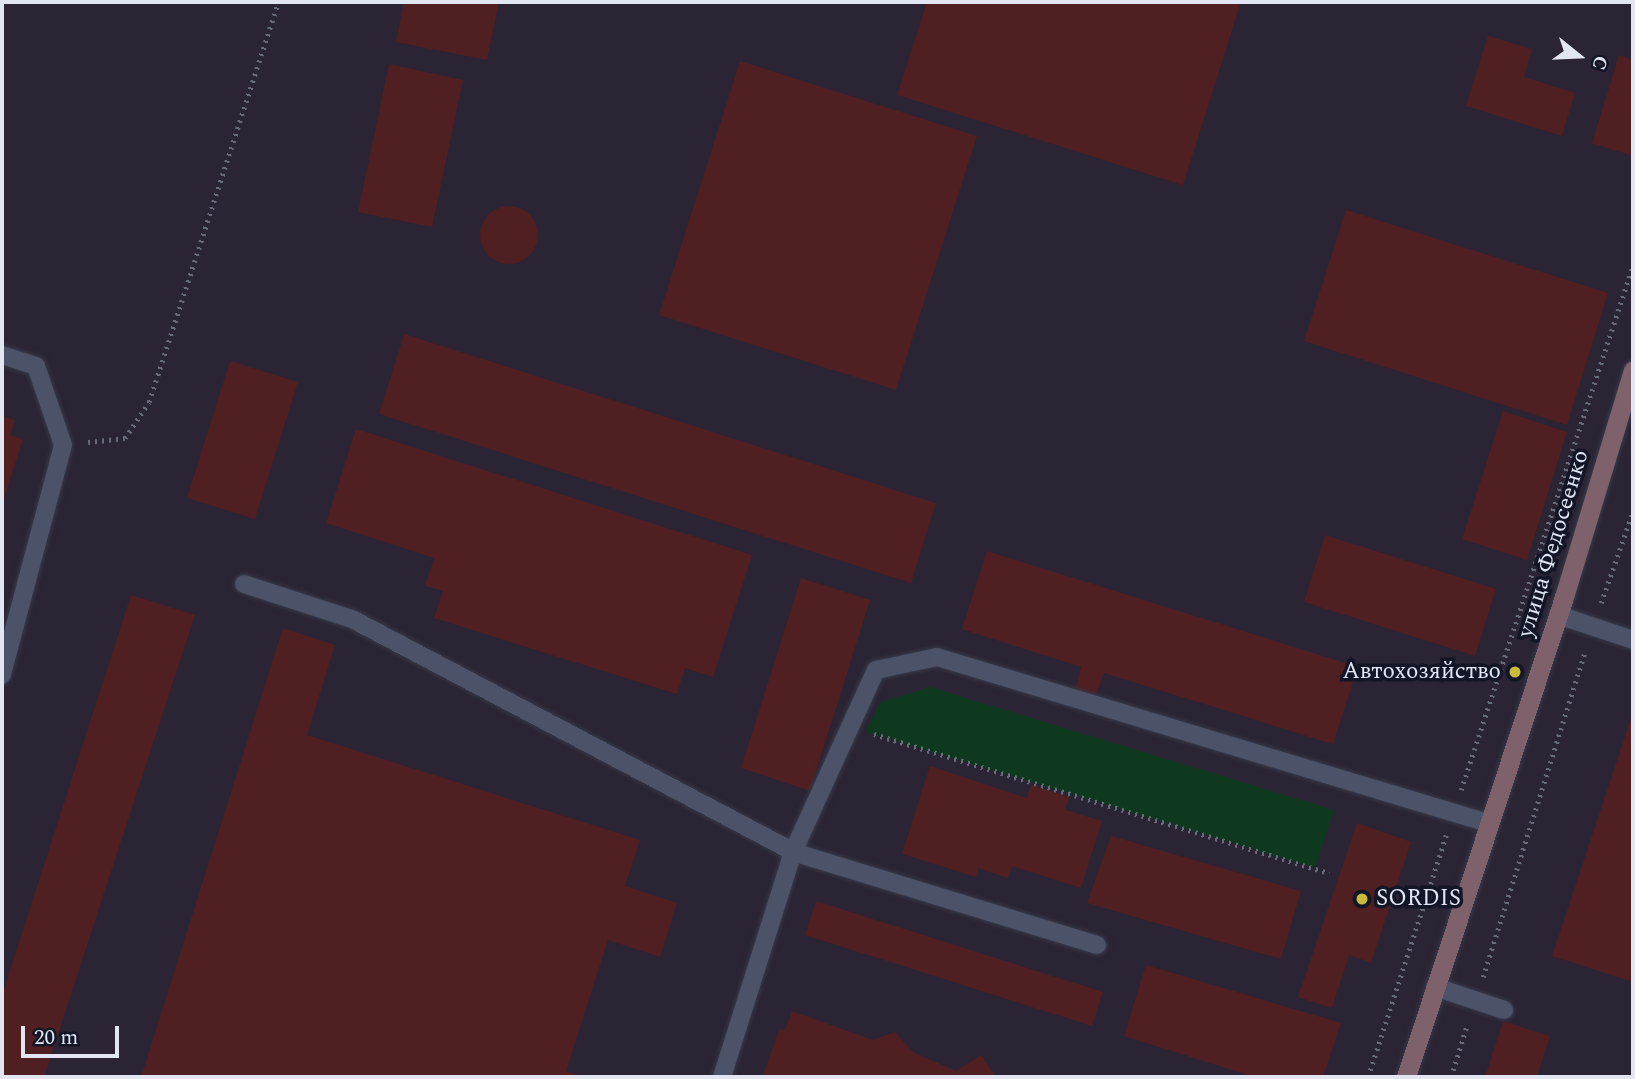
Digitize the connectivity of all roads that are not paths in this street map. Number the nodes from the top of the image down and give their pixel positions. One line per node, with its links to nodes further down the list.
1 (2, 355): 6 (lane)
2 (1631, 377): 4 (main road, улица Федосеенко)
3 (244, 584): 8 (lane)
4 (1558, 615): 5 (lane); 7 (main road, улица Федосеенко)
5 (1633, 640)
6 (2, 675)
7 (1488, 823): 8 (lane); 10 (main road, улица Федосеенко)
8 (793, 852): 9 (lane); 12 (lane)
9 (1097, 945)
10 (1435, 987): 11 (lane); 13 (main road, улица Федосеенко)
11 (1504, 1010)
12 (722, 1077)
13 (1406, 1077)

